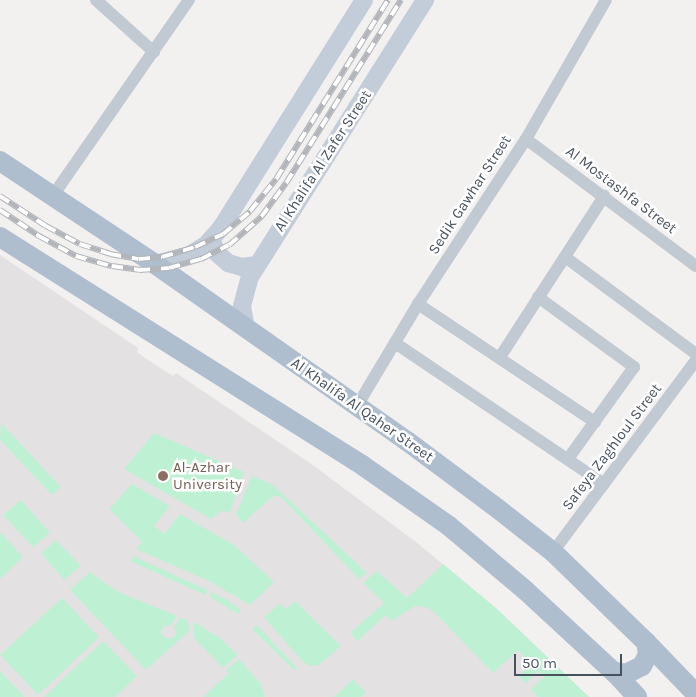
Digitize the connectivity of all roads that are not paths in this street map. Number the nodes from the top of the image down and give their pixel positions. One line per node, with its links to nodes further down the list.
1 (96, 0): 6 (street)
2 (189, 0): 6 (street)
3 (364, 0): 12 (street)
4 (426, 0): 15 (street, Al Khalifa Al Zafer Street)
5 (606, 0): 7 (street, Sedik Gawhar Street)
6 (154, 52): 10 (street)
7 (526, 139): 9 (street, Al Mostashfa Street); 18 (street, Sedik Gawhar Street)
8 (0, 162): 10 (main road, Al Khalifa Al Qaher Street)
9 (604, 196): 13 (street); 16 (street, Al Mostashfa Street)
10 (52, 197): 14 (main road, Al Khalifa Al Qaher Street)
11 (0, 237): 30 (main road)
12 (211, 239): 14 (street); 15 (street)
13 (565, 257): 17 (street); 21 (street)
14 (155, 264): 19 (main road, Al Khalifa Al Qaher Street)
15 (256, 265): 19 (street, Al Khalifa Al Zafer Street)
16 (696, 266)
17 (538, 297): 22 (street); 25 (street)
18 (418, 304): 20 (street, Sedik Gawhar Street); 22 (street)
19 (246, 329): 24 (main road, Al Khalifa Al Qaher Street)
20 (395, 343): 24 (street, Sedik Gawhar Street); 26 (street)
21 (696, 354)
22 (500, 357): 25 (street)
23 (696, 360): 27 (street, Safeya Zaghloul Street)
24 (358, 406): 28 (main road, Al Khalifa Al Qaher Street)
25 (595, 422): 26 (street)
26 (568, 459): 27 (street)
27 (604, 484): 28 (street, Safeya Zaghloul Street)
28 (553, 552): 29 (main road, Al Khalifa Al Qaher Street)
29 (646, 642): 30 (main road); 31 (main road, Al Khalifa Al Qaher Street)
30 (614, 672): 32 (main road)
31 (696, 694)
32 (637, 697)

